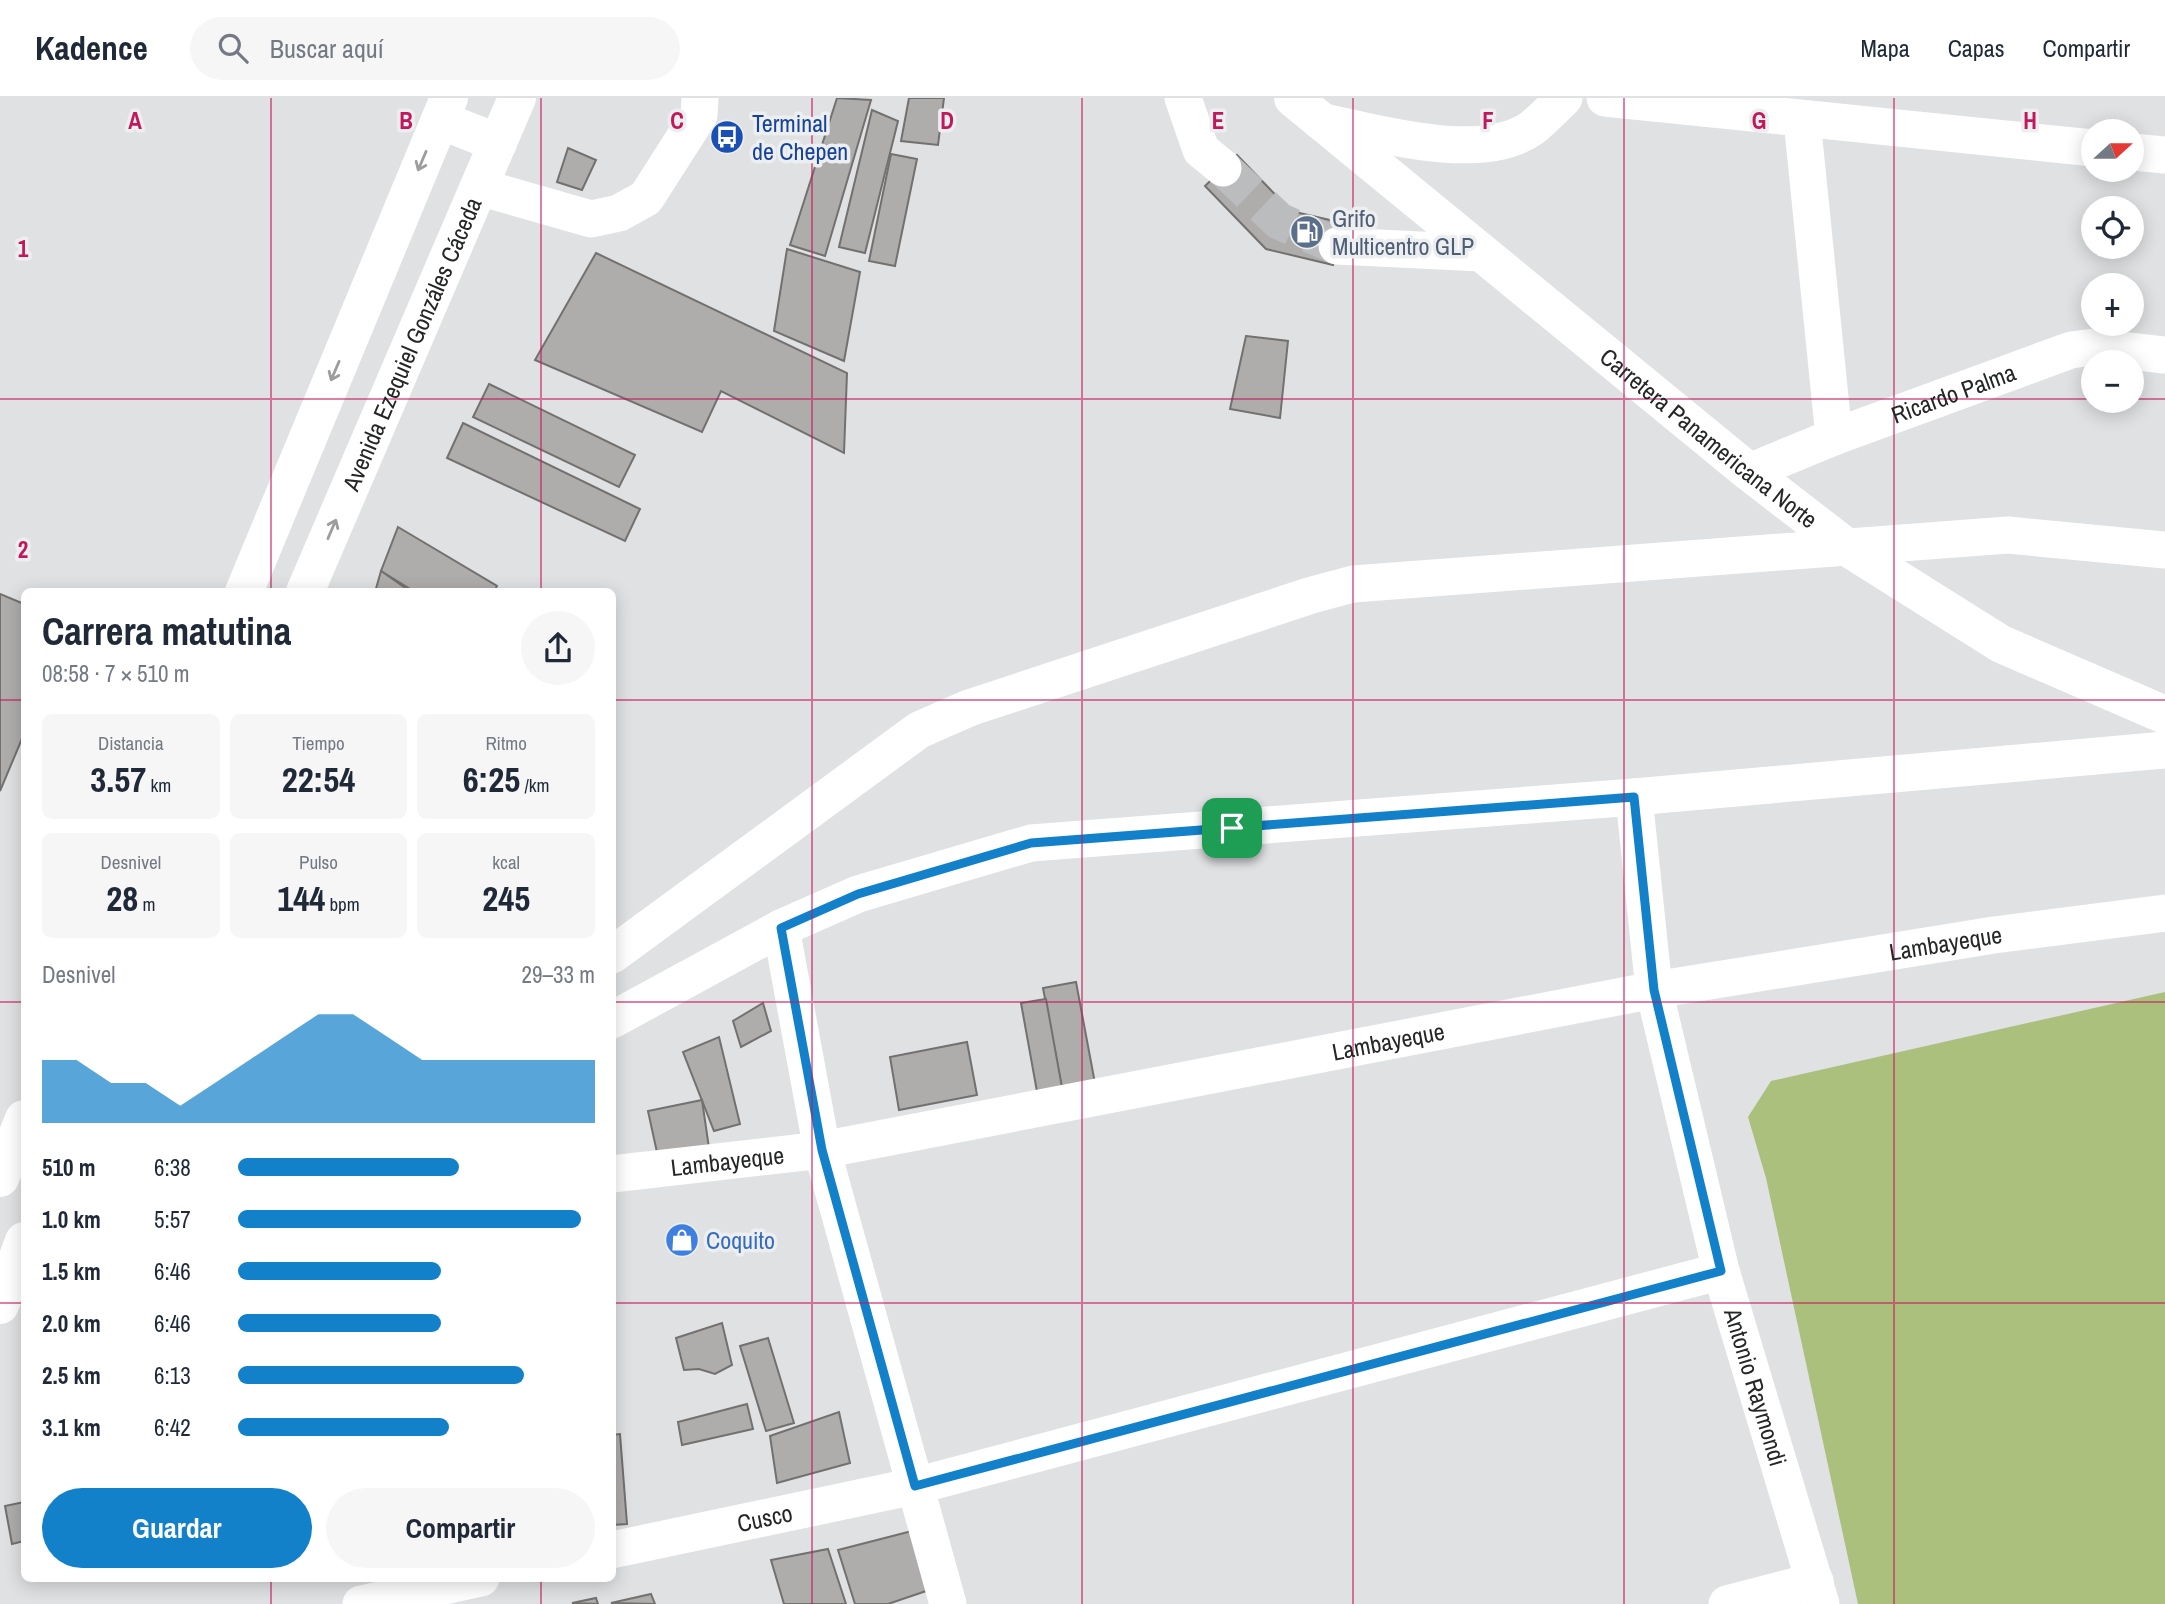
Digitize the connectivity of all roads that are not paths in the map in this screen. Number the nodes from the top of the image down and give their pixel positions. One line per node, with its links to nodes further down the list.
1 (517, 98): 9 (main road, Avenida Ezequiel Gonzáles Cáceda)
2 (700, 98): 14 (street)
3 (1183, 98): 13 (street)
4 (1564, 98): 7 (street)
5 (1605, 98): 8 (street)
6 (444, 109): 9 (main road); 22 (main road, one-way to 22)
7 (1306, 109): 16 (main road, Carretera Panamericana Norte)
8 (1802, 120): 10 (street); 18 (street)
9 (498, 143): 14 (main road, Avenida Ezequiel Gonzáles Cáceda)
10 (2081, 147)
11 (2144, 153): 12 (street)
12 (2165, 155)
13 (1223, 168)
14 (479, 187): 23 (main road, Avenida Ezequiel Gonzáles Cáceda, one-way to 14)
15 (1338, 246): 16 (street)
16 (1482, 253): 19 (main road, Carretera Panamericana Norte)
17 (2165, 355): 18 (street, Ricardo Palma)
18 (1833, 437): 19 (street, Ricardo Palma)
19 (1749, 472): 20 (main road, Carretera Panamericana Norte)
20 (1844, 546): 21 (street); 24 (main road, Carretera Panamericana Norte); 29 (street)
21 (2165, 550)
22 (246, 588)
23 (307, 588)
24 (2165, 715)
25 (2165, 750): 26 (street)
26 (1634, 797): 28 (street); 30 (street, Antonio Raymondi)
27 (2165, 913): 30 (street, Lambayeque)
28 (781, 928): 31 (street); 33 (street)
29 (616, 952)
30 (1654, 990): 33 (street, Lambayeque); 37 (street, Antonio Raymondi)
31 (616, 1018)
32 (21, 1126): 35 (main road)
33 (822, 1150): 34 (street, Lambayeque); 39 (street)
34 (616, 1174)
35 (0, 1178)
36 (17, 1251): 38 (main road)
37 (1721, 1271): 39 (street, Cusco); 42 (street, Antonio Raymondi)
38 (0, 1305)
39 (915, 1486): 40 (street, Cusco); 44 (street)
40 (616, 1549)
41 (463, 1582): 43 (street)
42 (1818, 1592): 45 (street)
43 (362, 1604)
44 (948, 1604)
45 (1727, 1604)

